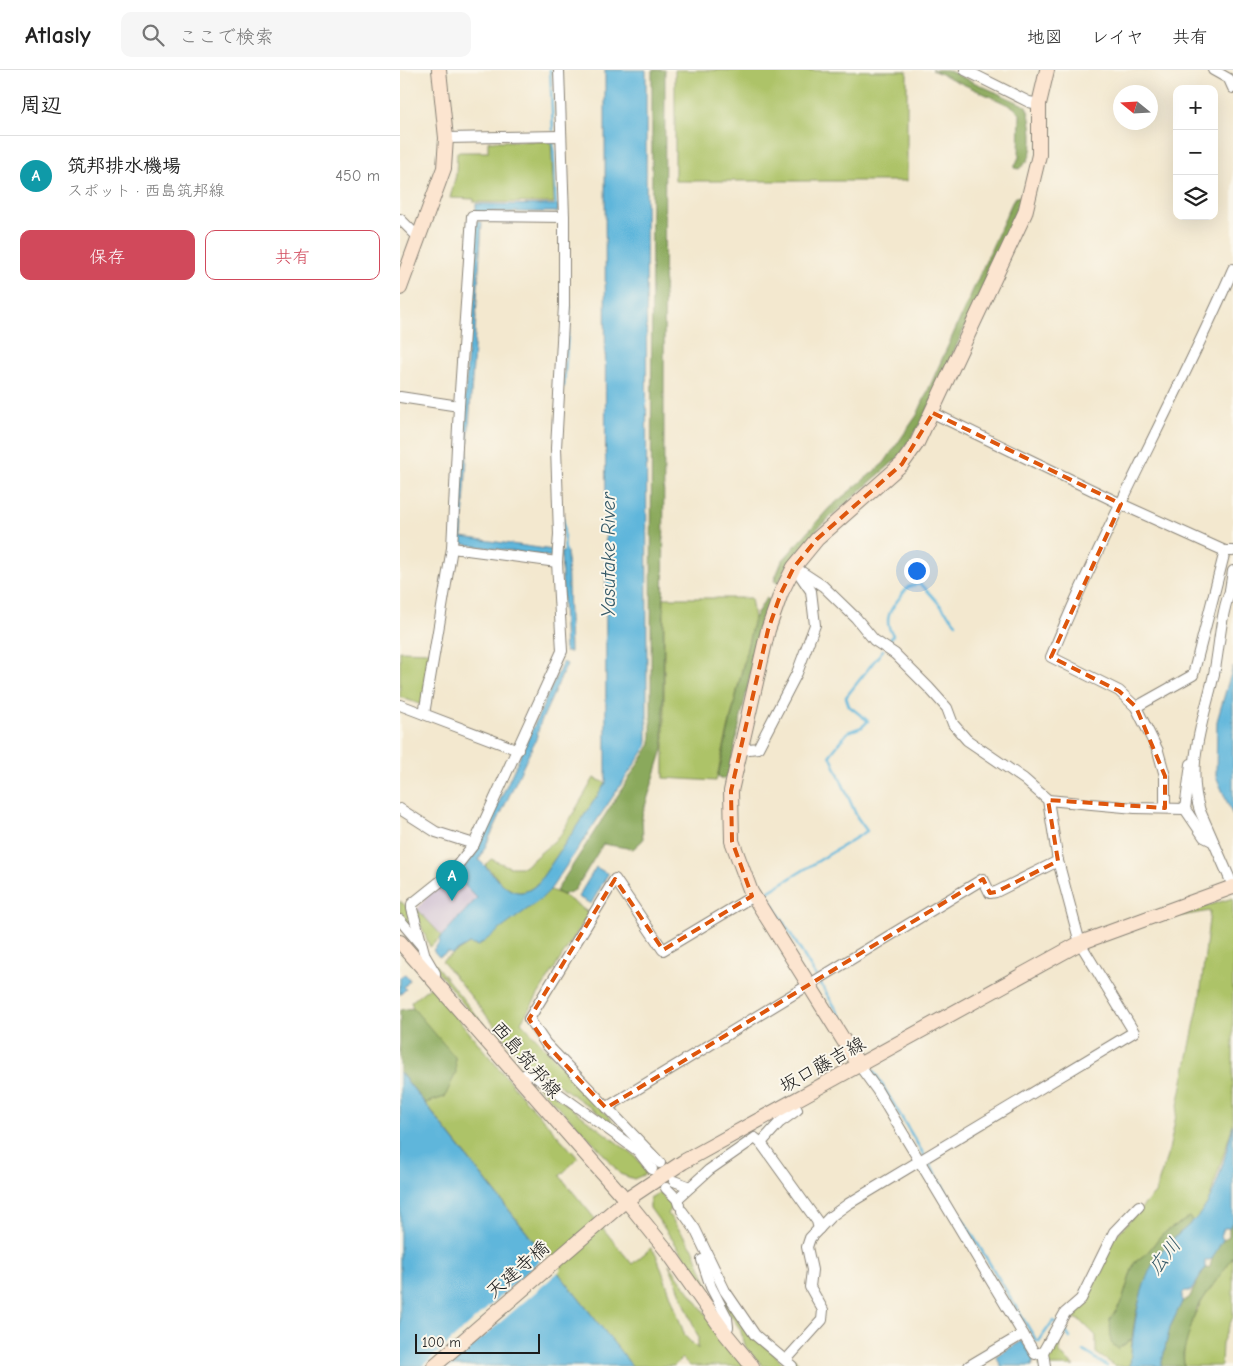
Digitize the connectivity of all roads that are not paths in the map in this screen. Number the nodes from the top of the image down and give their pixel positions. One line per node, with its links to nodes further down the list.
1 (439, 70): 9 (main road)
2 (559, 70): 8 (street)
3 (965, 70): 7 (street)
4 (1047, 70): 7 (main road)
5 (1213, 70): 6 (street)
6 (1233, 88)
7 (1039, 104): 17 (main road)
8 (561, 136): 9 (street); 10 (street)
9 (446, 138): 12 (main road)
10 (564, 217): 16 (street); 21 (street)
11 (400, 219): 12 (street)
12 (418, 237): 14 (main road)
13 (1233, 269): 18 (street)
14 (400, 288)
15 (400, 397): 16 (street)
16 (459, 406): 19 (street)
17 (933, 413): 18 (street); 22 (main road)
18 (1121, 504): 20 (street); 26 (street)
19 (452, 548): 21 (street); 27 (street)
20 (1229, 551): 26 (street)
21 (557, 562): 28 (street)
22 (794, 568): 29 (main road); 29 (street); 31 (street)
23 (1233, 571): 24 (street)
24 (1232, 587): 30 (street)
25 (400, 705): 27 (street)
26 (1136, 707): 32 (street)
27 (424, 714): 28 (street)
28 (518, 750): 36 (street)
29 (740, 750): 39 (main road)
30 (1196, 755): 34 (street); 35 (street)
31 (1048, 800): 32 (street); 37 (street)
32 (1165, 808): 34 (street)
33 (400, 809): 36 (street)
34 (1185, 809): 35 (street)
35 (1213, 841): 38 (street)
36 (474, 844): 43 (street)
37 (1058, 861): 42 (street); 45 (street)
38 (1233, 887): 42 (main road, 坂口藤吉線)
39 (753, 896): 45 (main road); 49 (street)
40 (400, 920): 43 (street)
41 (400, 942): 44 (main road, 西島筑邦線)
42 (1080, 943): 46 (main road, 坂口藤吉線); 51 (street)
43 (423, 947): 44 (street)
44 (435, 983): 47 (main road, 西島筑邦線)
45 (808, 985): 46 (main road); 49 (street)
46 (859, 1065): 48 (main road, 坂口藤吉線); 51 (street)
47 (518, 1078): 49 (street); 54 (main road, 西島筑邦線)
48 (793, 1102): 50 (street); 54 (main road, 坂口藤吉線)
49 (606, 1108)
50 (761, 1143): 52 (street); 57 (street)
51 (924, 1159): 57 (street); 59 (street)
52 (690, 1187): 53 (street); 53 (street)
53 (677, 1199): 56 (street)
54 (626, 1200): 58 (main road); 62 (main road, 天建寺橋)
55 (1139, 1206): 60 (street)
56 (682, 1211): 58 (street); 61 (street)
57 (819, 1229): 61 (street)
58 (725, 1333): 63 (main road)
59 (1023, 1334): 60 (street); 64 (street)
60 (1043, 1352): 65 (street)
61 (789, 1363)
62 (434, 1366)
63 (752, 1366)
64 (969, 1366)
65 (1045, 1366)

